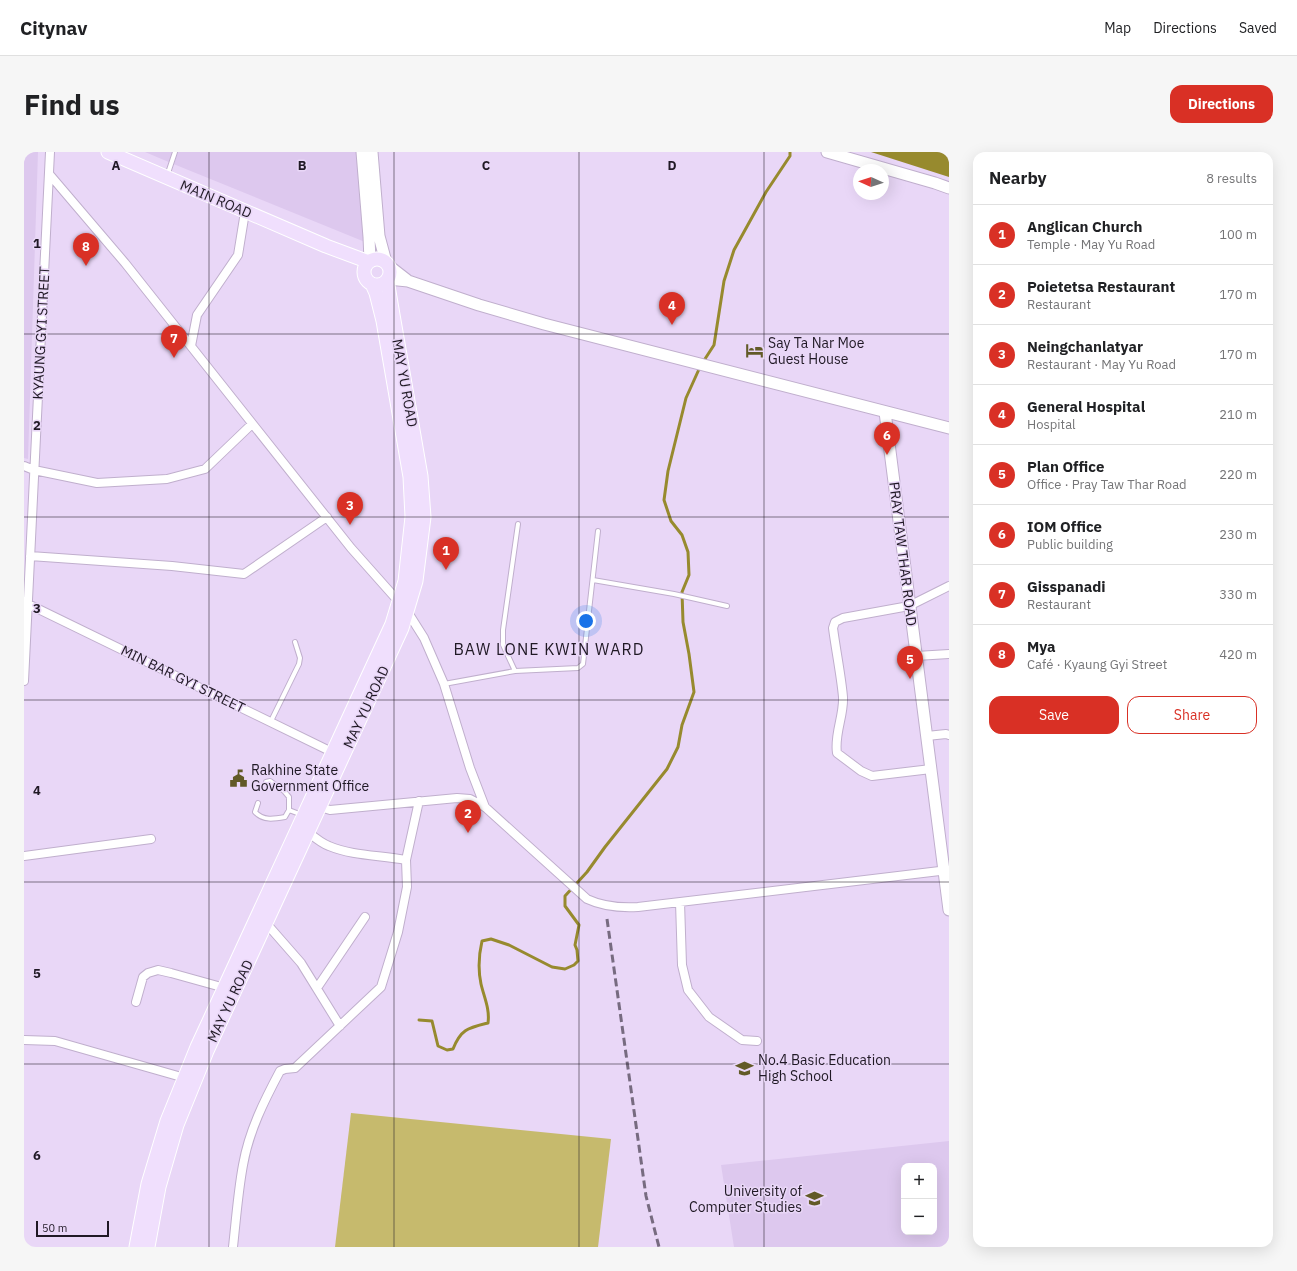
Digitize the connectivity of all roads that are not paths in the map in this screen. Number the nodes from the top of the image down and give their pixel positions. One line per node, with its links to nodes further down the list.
1 (50, 152): 7 (street, KYAUNG GYI STREET)
2 (108, 152): 8 (main road, MAIN ROAD)
3 (175, 152): 8 (lane)
4 (362, 152): 11 (street)
5 (372, 152): 12 (street)
6 (827, 152): 9 (street)
7 (50, 175): 13 (street); 18 (street, KYAUNG GYI STREET)
8 (167, 178): 10 (main road, MAIN ROAD)
9 (949, 188)
10 (245, 212): 11 (main road, MAIN ROAD); 13 (street)
11 (369, 270): 12 (main road, MAIN ROAD); 12 (main road); 28 (main road, MAY YU ROAD)
12 (388, 272): 14 (street); 28 (main road, MAY YU ROAD)
13 (191, 346): 15 (street)
14 (885, 412): 16 (street); 27 (street, PRAY TAW THAR ROAD)
15 (252, 424): 18 (street); 19 (street)
16 (949, 428)
17 (24, 466): 18 (street)
18 (34, 470): 22 (street, KYAUNG GYI STREET)
19 (327, 517): 22 (street); 28 (street)
20 (518, 524): 32 (lane)
21 (598, 531): 23 (lane)
22 (30, 556): 25 (street, KYAUNG GYI STREET)
23 (593, 580): 26 (lane); 32 (lane)
24 (949, 586): 27 (street)
25 (26, 603): 33 (street, KYAUNG GYI STREET); 35 (street, MIN BAR GYI STREET)
26 (728, 606)
27 (909, 606): 31 (street, PRAY TAW THAR ROAD); 39 (street)
28 (403, 607): 34 (street); 38 (main road, MAY YU ROAD)
29 (296, 642): 35 (lane)
30 (949, 654): 31 (street)
31 (916, 656): 37 (street, PRAY TAW THAR ROAD)
32 (515, 671): 34 (lane)
33 (24, 681)
34 (444, 684): 44 (street)
35 (271, 722): 38 (street, MIN BAR GYI STREET)
36 (949, 735): 37 (street)
37 (927, 736): 39 (street, PRAY TAW THAR ROAD)
38 (338, 755): 43 (main road, MAY YU ROAD); 46 (main road, MAY YU ROAD)
39 (931, 769): 51 (street, PRAY TAW THAR ROAD)
40 (266, 782): 45 (lane)
41 (419, 801): 43 (street); 44 (street); 50 (street)
42 (258, 803): 45 (lane)
43 (320, 807): 46 (main road, MAY YU ROAD)
44 (485, 807): 52 (street)
45 (289, 810): 46 (lane)
46 (309, 818): 47 (main road, MAY YU ROAD); 56 (main road, MAY YU ROAD)
47 (308, 832): 50 (street); 55 (main road, MAY YU ROAD)
48 (151, 839): 49 (street)
49 (24, 856)
50 (406, 860): 59 (street)
51 (946, 870): 52 (street); 53 (street, PRAY TAW THAR ROAD)
52 (680, 902): 61 (street)
53 (949, 910)
54 (365, 918): 57 (street)
55 (266, 923): 57 (street); 64 (main road, MAY YU ROAD)
56 (225, 988): 58 (street); 62 (main road, MAY YU ROAD)
57 (317, 988): 59 (street)
58 (136, 1002)
59 (340, 1026): 65 (street)
60 (24, 1040): 62 (street)
61 (757, 1041)
62 (185, 1078): 63 (main road, MAY YU ROAD)
63 (136, 1247)
64 (148, 1247)
65 (233, 1247)

